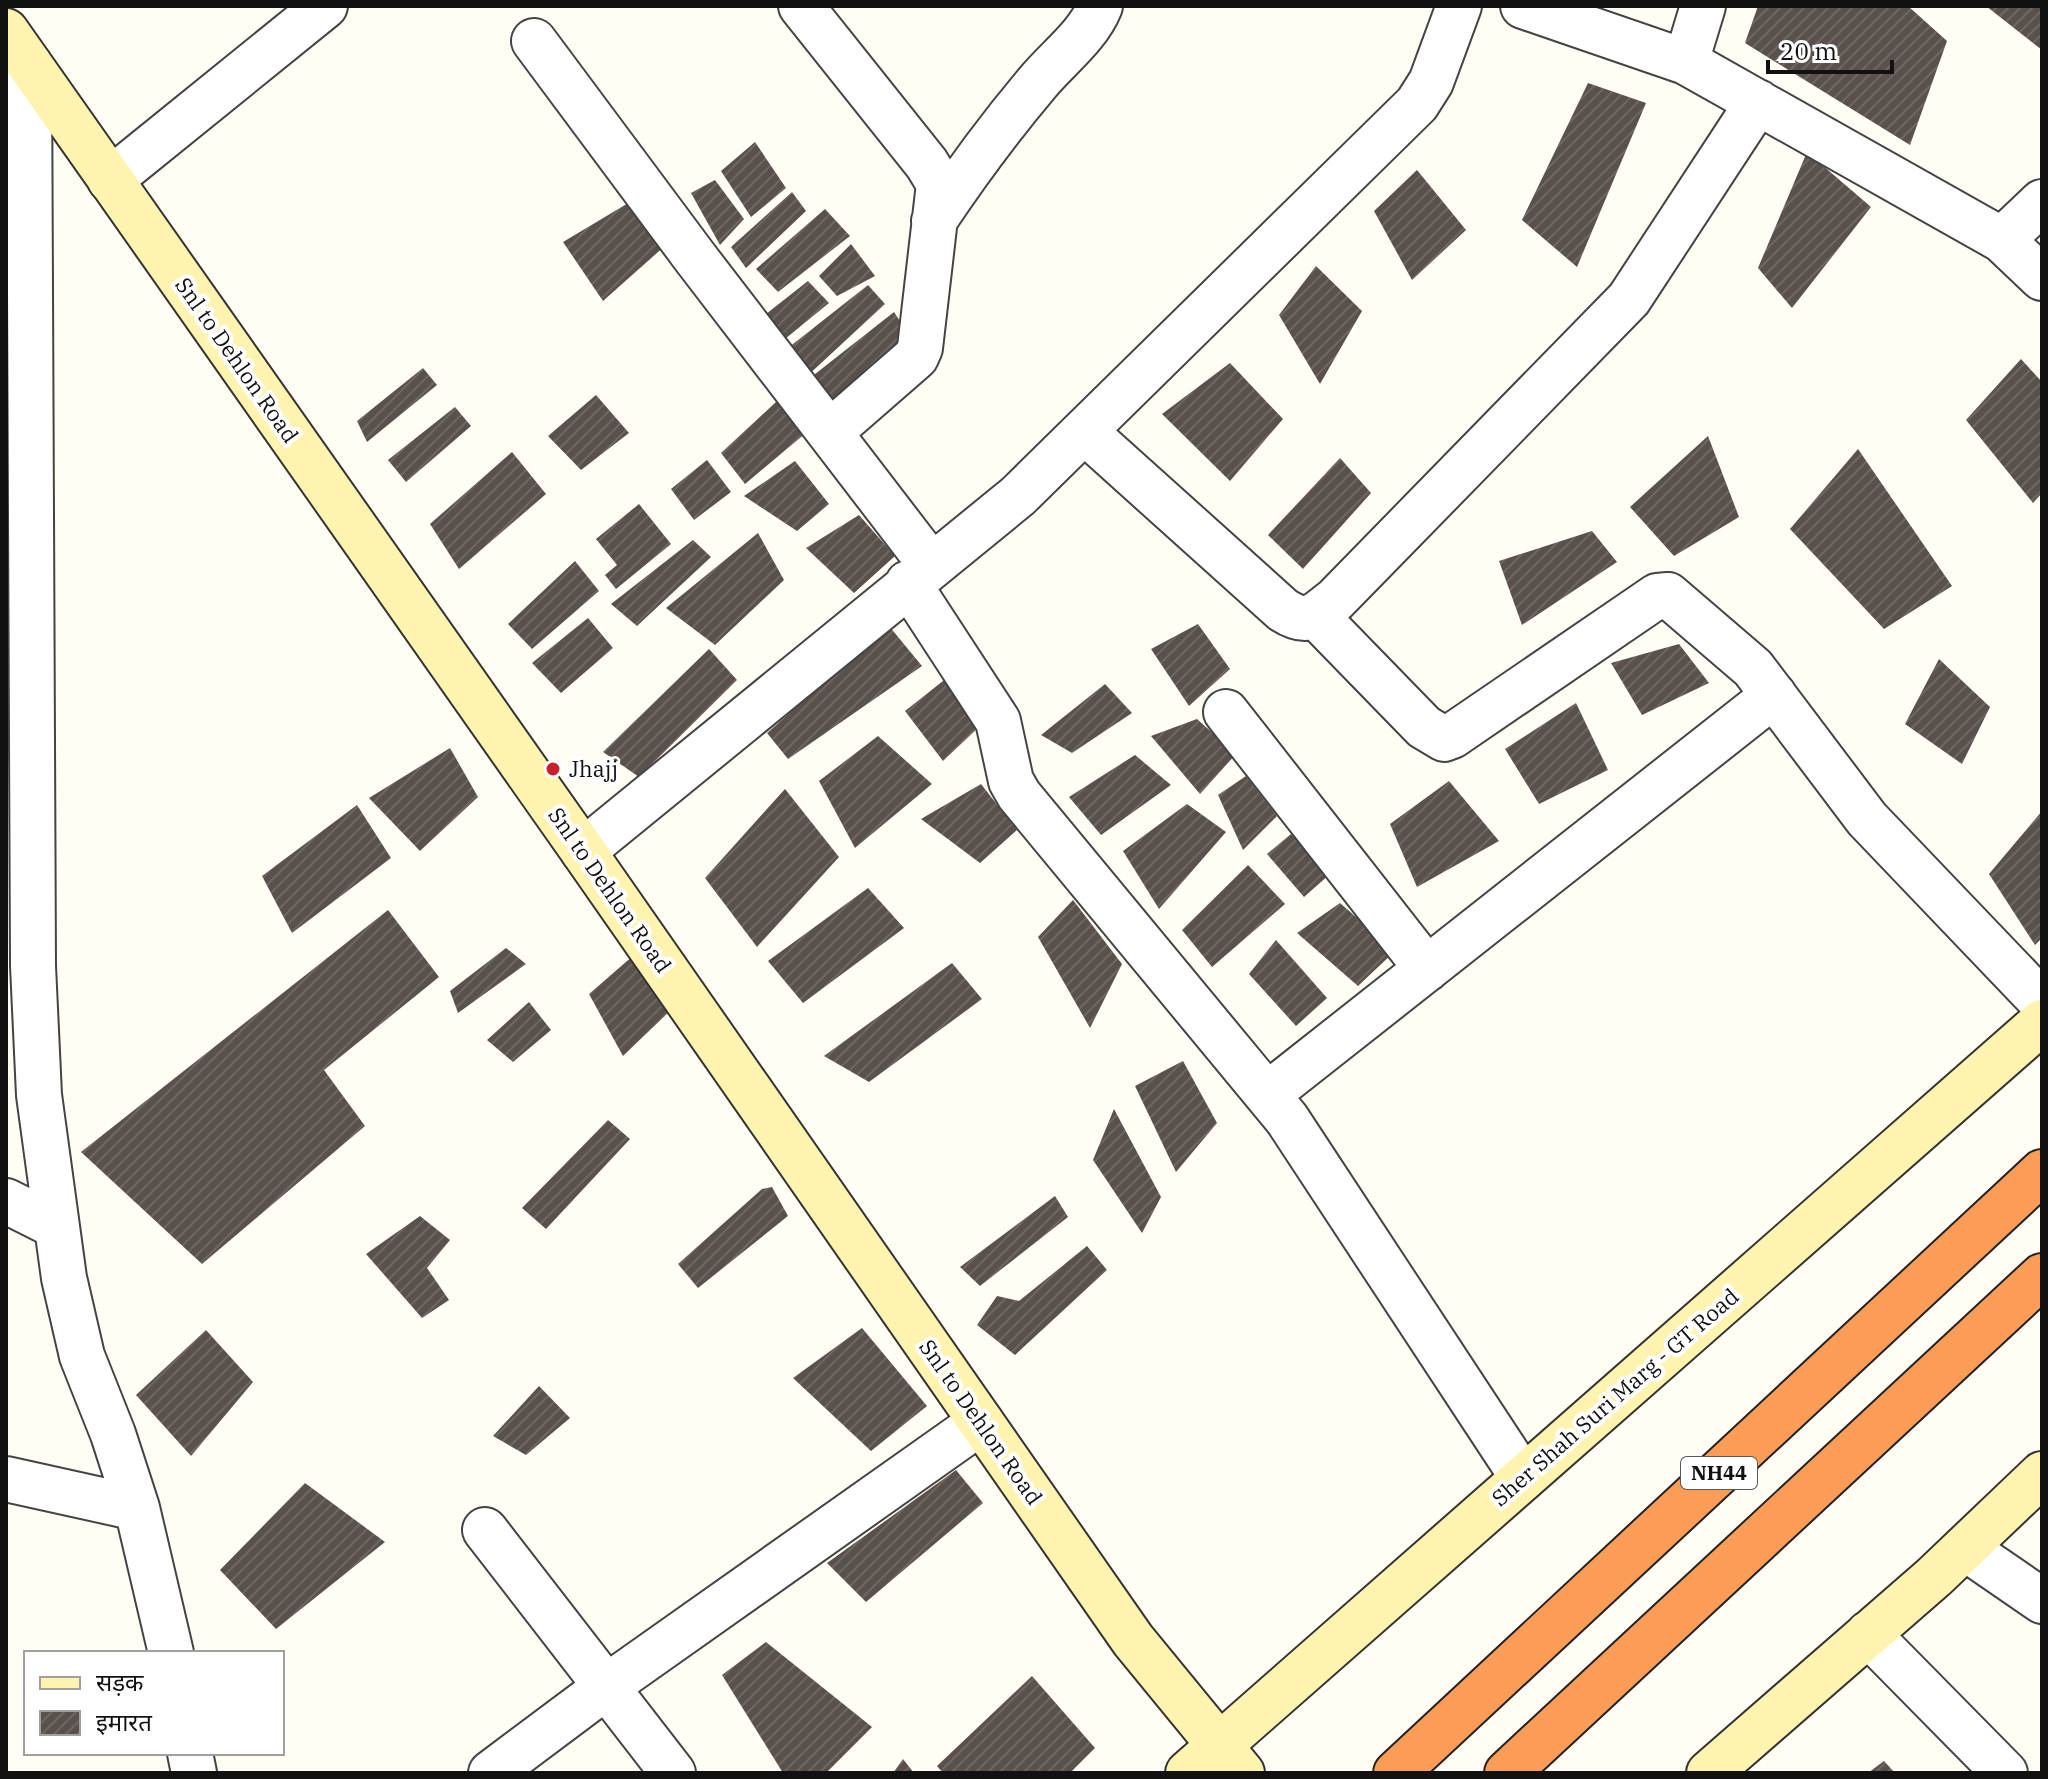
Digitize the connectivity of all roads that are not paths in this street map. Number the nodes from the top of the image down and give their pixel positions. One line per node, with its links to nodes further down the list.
1 (325, 6): 12 (street)
2 (801, 6): 14 (street)
3 (1100, 6): 14 (street)
4 (1459, 6): 18 (street)
5 (1523, 6): 9 (street)
6 (1703, 6): 9 (street)
7 (534, 41): 19 (street)
8 (17, 48): 11 (street); 12 (street, Snl to Dehlon Road)
9 (1686, 62): 10 (street)
10 (1758, 102): 15 (street); 21 (street)
11 (18, 142): 16 (street)
12 (110, 180): 25 (street, Snl to Dehlon Road)
13 (2042, 202): 15 (street)
14 (934, 221): 19 (street)
15 (2002, 240): 17 (street)
16 (18, 264): 24 (street)
17 (2042, 278)
18 (1084, 431): 20 (street); 21 (street)
19 (830, 432): 20 (street)
20 (920, 574): 25 (street); 29 (street)
21 (1316, 616): 22 (street)
22 (1774, 695): 26 (street); 27 (street)
23 (1226, 712): 26 (street)
24 (19, 774): 32 (street)
25 (583, 851): 34 (street, Snl to Dehlon Road)
26 (1427, 969): 29 (street)
27 (2042, 1002)
28 (2042, 1022): 36 (street, Sher Shah Suri Marg - GT Road)
29 (1268, 1094): 36 (street)
30 (2042, 1172): 48 (highway, NH44)
31 (6, 1201): 32 (street)
32 (56, 1226): 38 (street)
33 (2042, 1276): 49 (highway)
34 (981, 1422): 44 (street); 45 (street, Snl to Dehlon Road)
35 (2042, 1474): 40 (street)
36 (1523, 1478): 45 (street, Sher Shah Suri Marg - GT Road)
37 (6, 1479): 38 (street)
38 (137, 1508): 43 (street)
39 (485, 1530): 44 (street)
40 (1965, 1548): 41 (street); 42 (street)
41 (2042, 1601)
42 (1868, 1634): 50 (street); 51 (street)
43 (171, 1651)
44 (606, 1687): 46 (street); 47 (street)
45 (1216, 1764)
46 (491, 1773)
47 (673, 1773)
48 (1396, 1773)
49 (1507, 1773)
50 (1709, 1773)
51 (2005, 1773)

